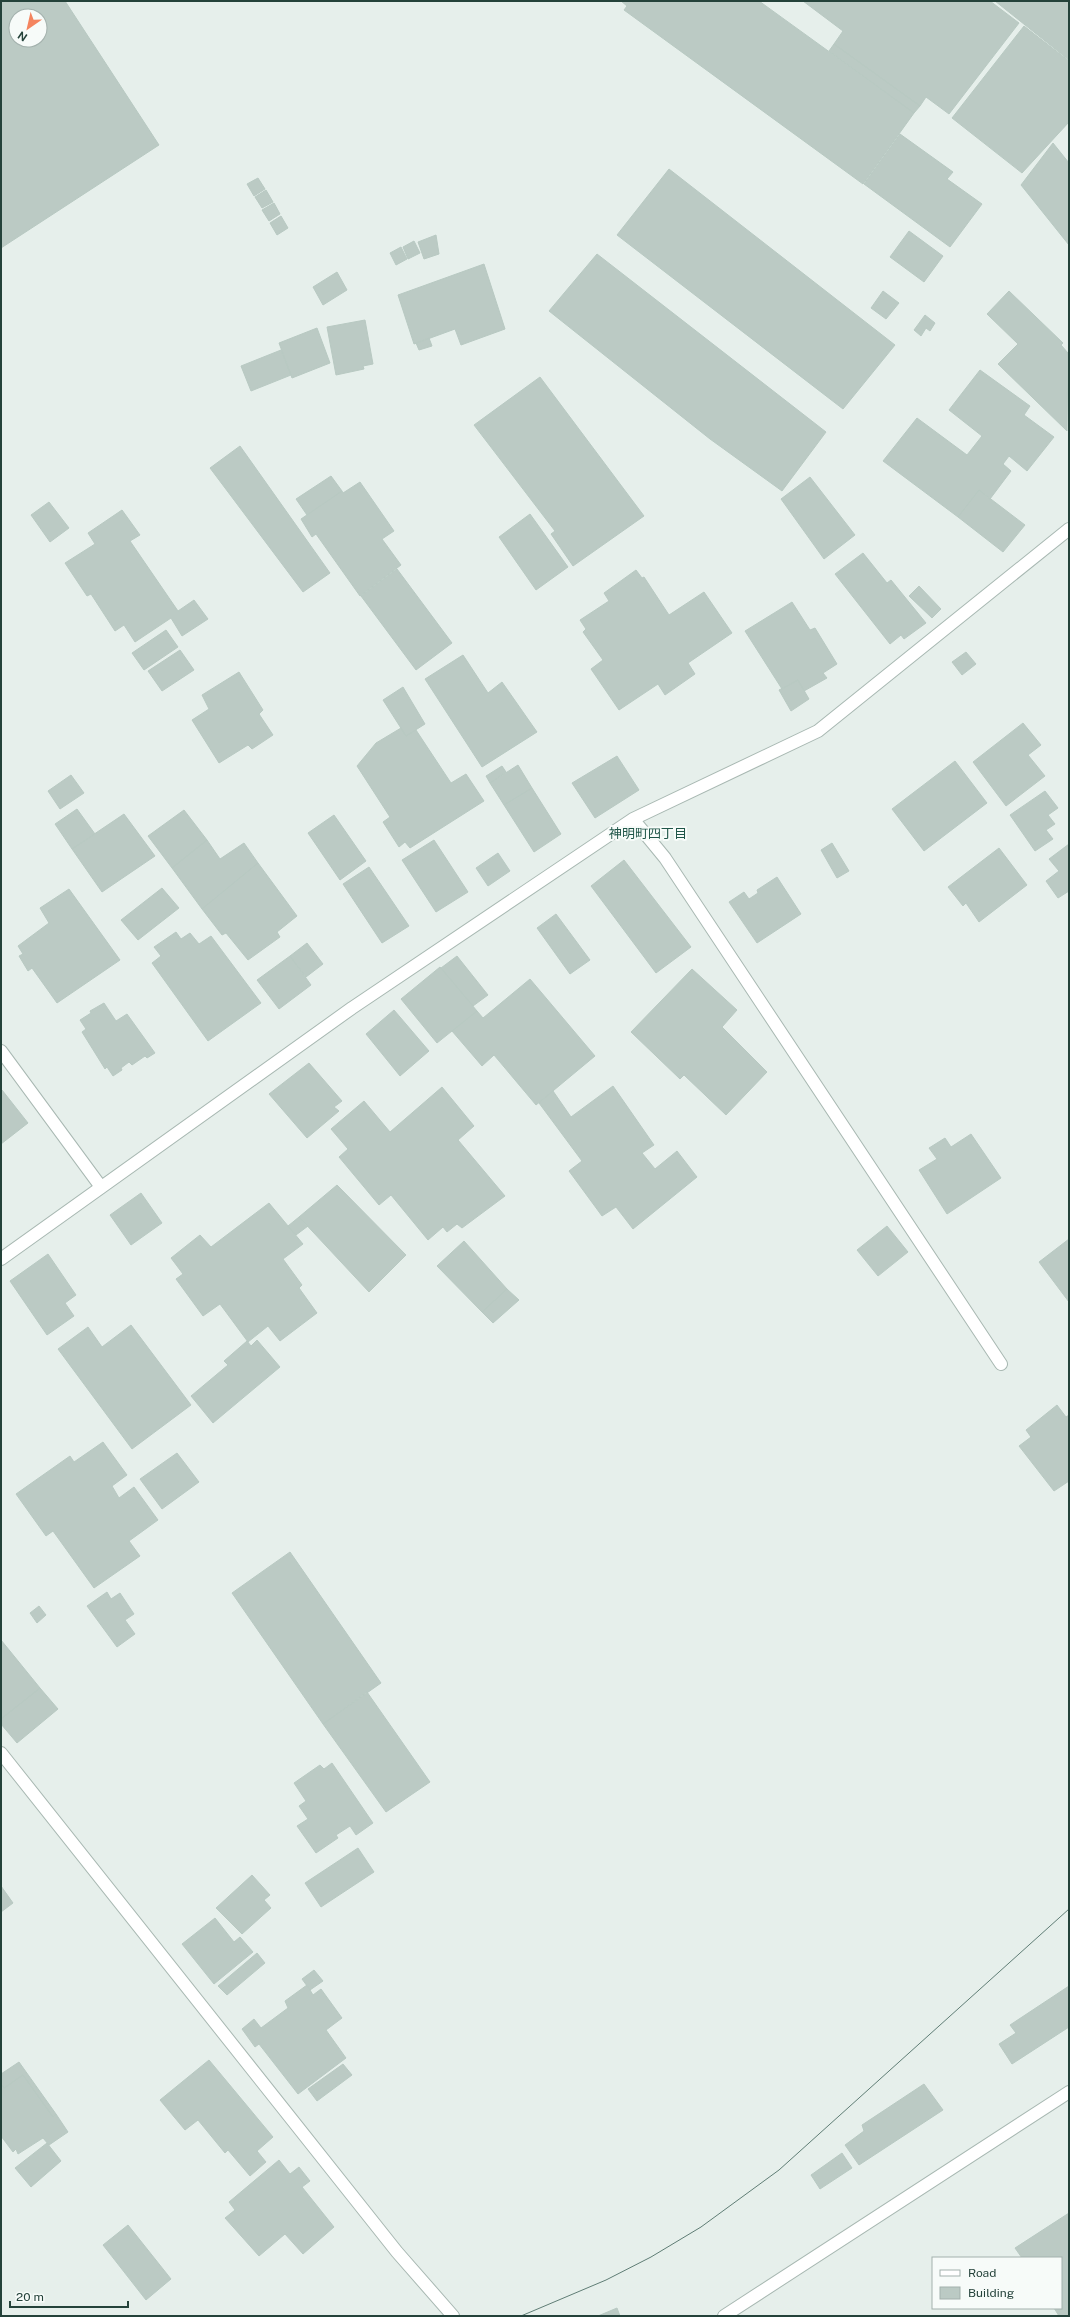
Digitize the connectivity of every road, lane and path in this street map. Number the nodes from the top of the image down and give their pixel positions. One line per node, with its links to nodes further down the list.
1 (1069, 529): 2 (street)
2 (633, 819): 4 (street); 6 (street)
3 (1, 1051): 4 (street)
4 (101, 1187): 5 (street)
5 (1, 1259)
6 (1001, 1364)
7 (1, 1753): 9 (street)
8 (1069, 2092): 10 (street)
9 (453, 2316)
10 (724, 2316)

